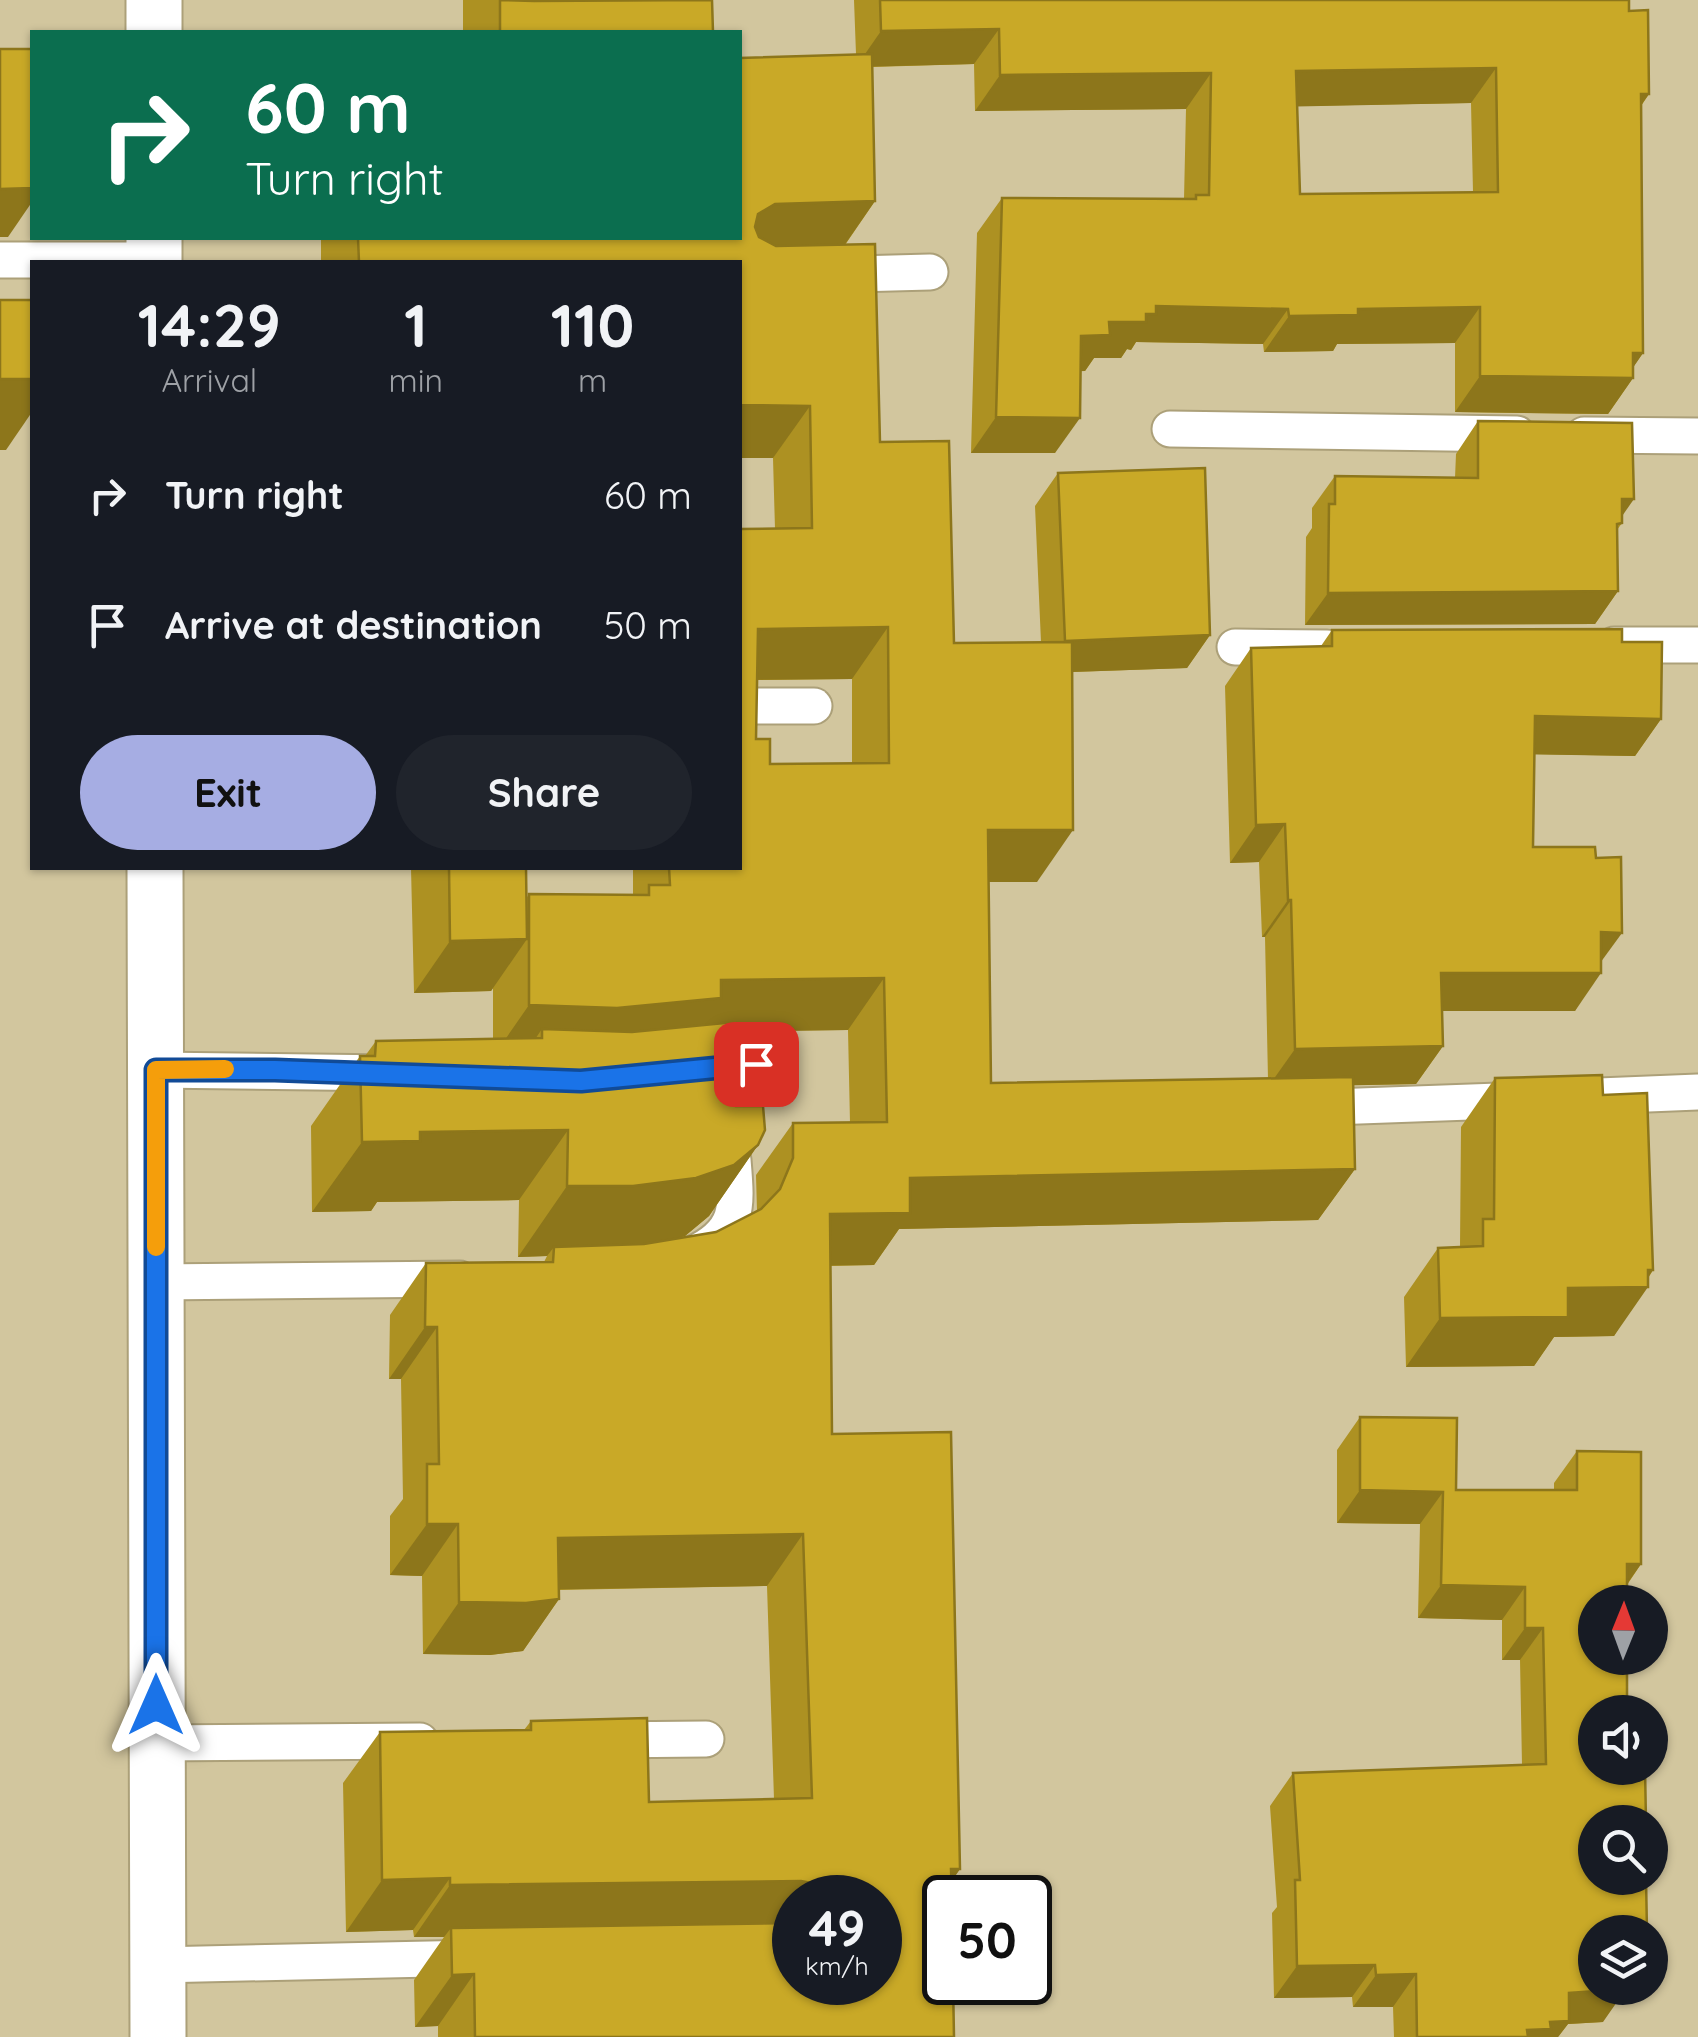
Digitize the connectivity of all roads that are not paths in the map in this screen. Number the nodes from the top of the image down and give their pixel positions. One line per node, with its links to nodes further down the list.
1 (154, 0): 2 (main road)
2 (154, 30)
3 (154, 253): 4 (lane)
4 (0, 260)
5 (930, 272): 6 (lane)
6 (742, 277)
7 (1170, 429): 8 (lane)
8 (1698, 436)
9 (1698, 645): 11 (lane)
10 (1235, 646): 12 (lane)
11 (1578, 646)
12 (1367, 648)
13 (742, 706): 14 (lane)
14 (814, 706)
15 (155, 870): 17 (main road)
16 (756, 1064): 18 (lane)
17 (156, 1070): 19 (lane); 25 (main road)
18 (659, 1074)
19 (432, 1075)
20 (1698, 1092): 21 (lane)
21 (1265, 1108)
22 (732, 1160): 23 (lane)
23 (656, 1270)
24 (488, 1279): 25 (lane)
25 (156, 1282): 29 (main road)
26 (706, 1739): 27 (lane)
27 (570, 1740)
28 (453, 1741): 29 (lane)
29 (156, 1743): 31 (main road)
30 (511, 1957): 31 (lane)
31 (157, 1966): 32 (main road)
32 (158, 2037)

